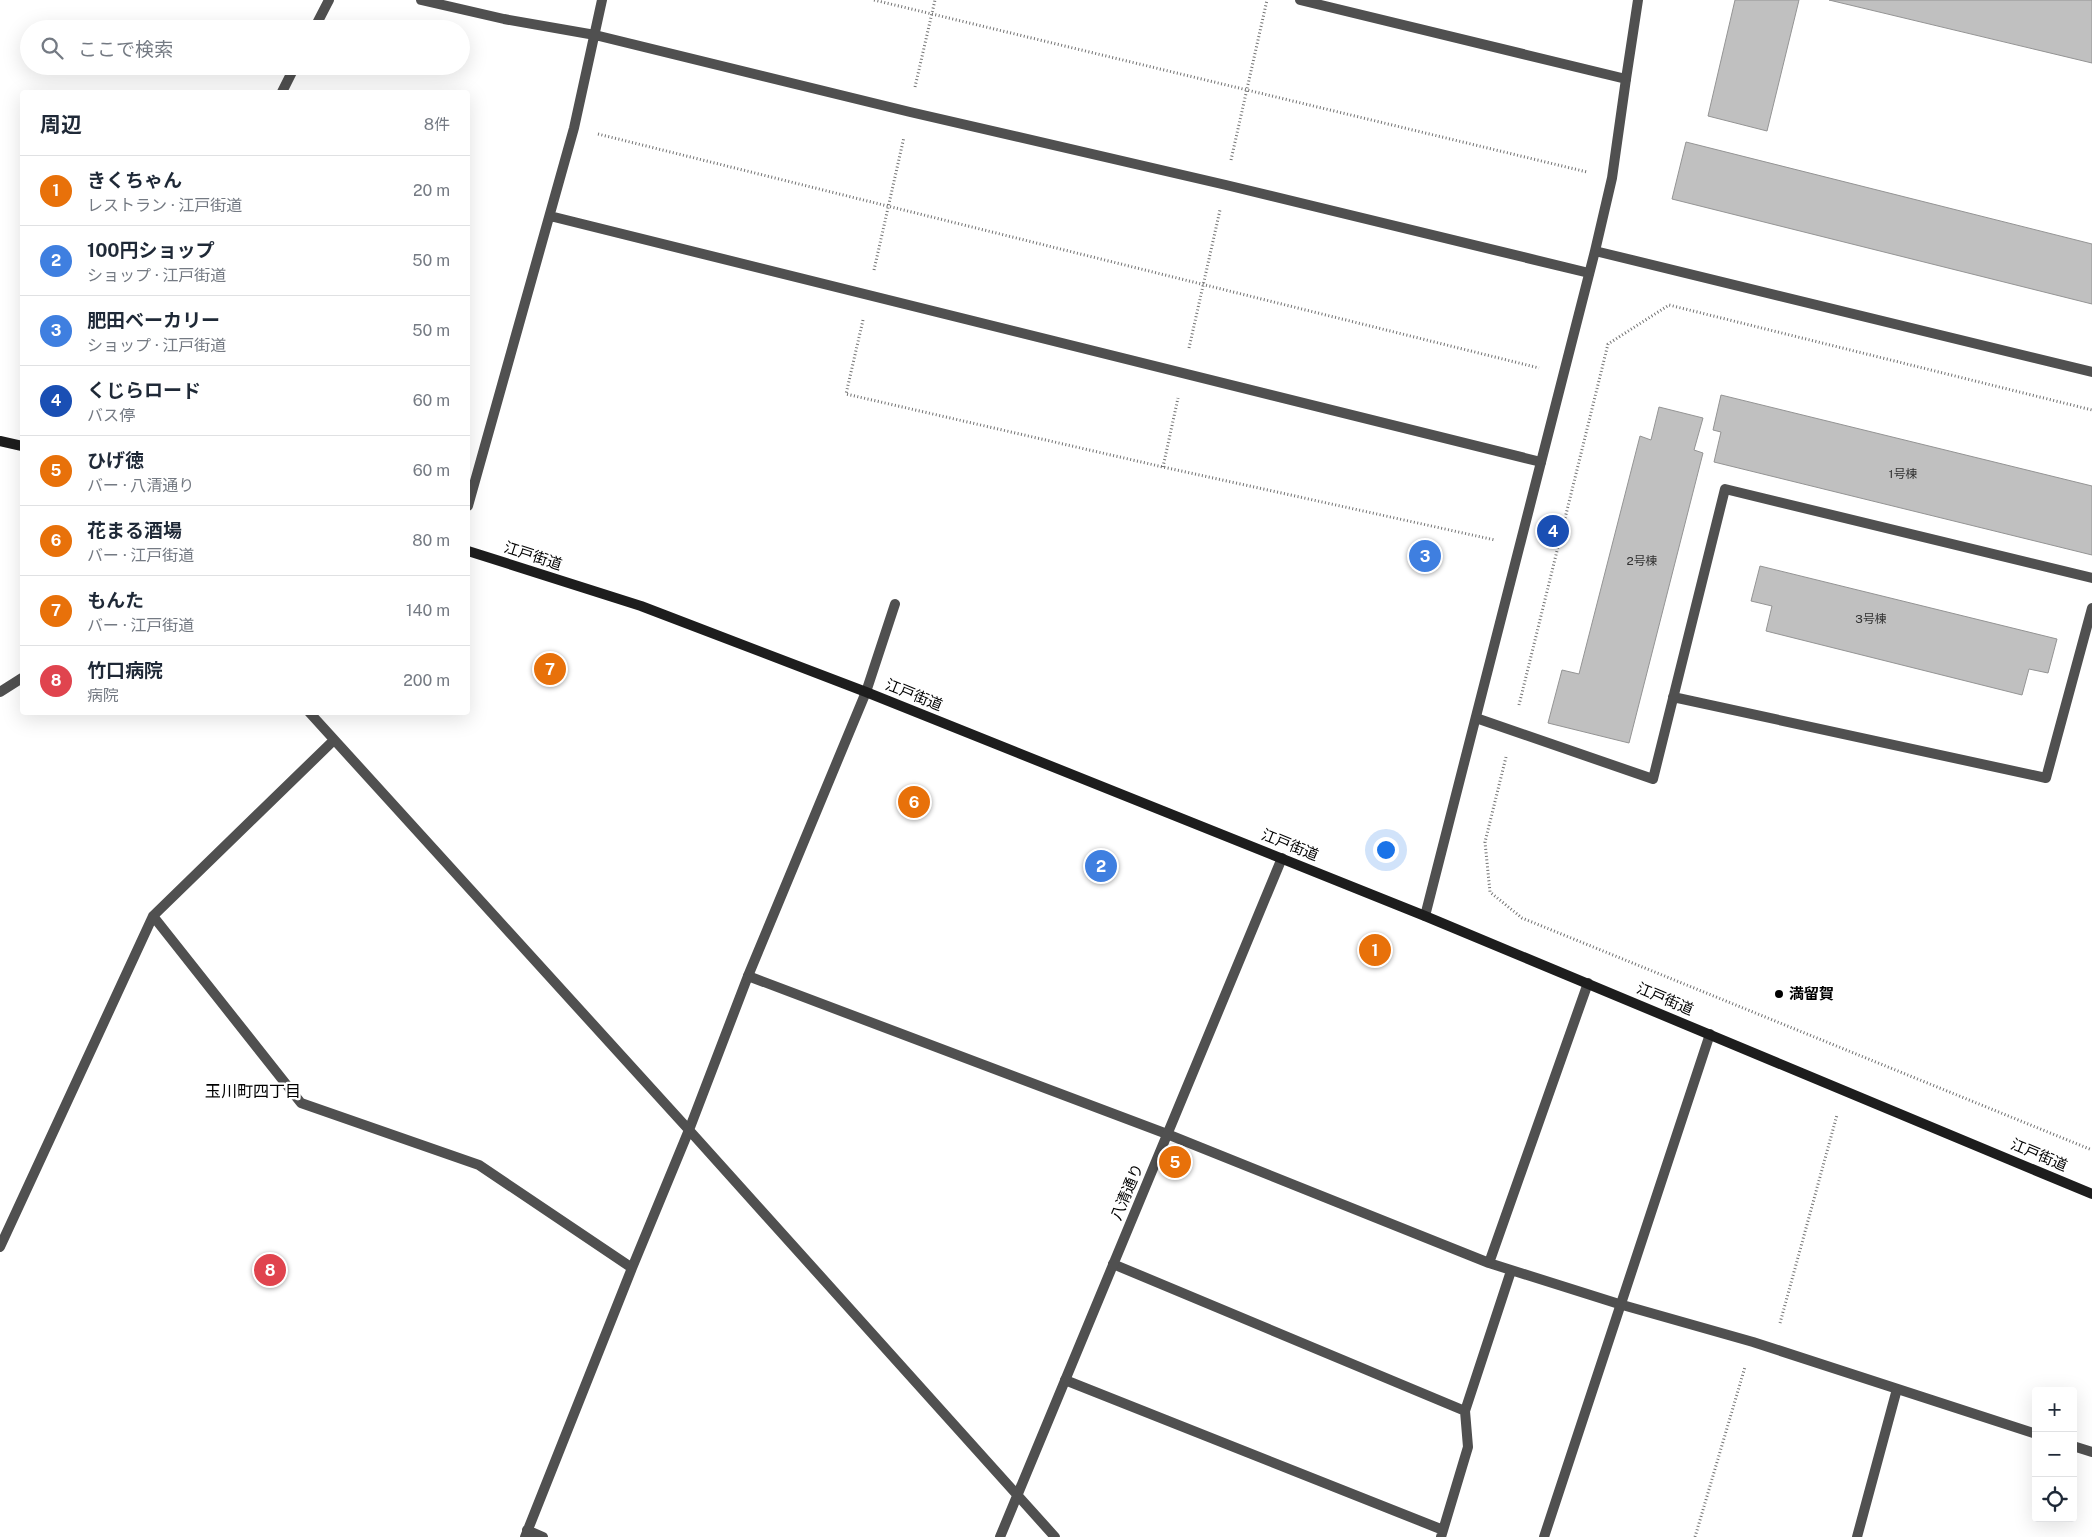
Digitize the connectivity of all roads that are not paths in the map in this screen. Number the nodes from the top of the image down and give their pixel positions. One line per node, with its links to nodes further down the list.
1 (329, 0): 6 (street)
2 (421, 0): 7 (street)
3 (602, 0): 7 (street)
4 (1300, 0): 9 (street)
5 (1638, 0): 9 (street)
6 (319, 20)
7 (594, 35): 11 (street); 13 (street)
8 (290, 75): 10 (street)
9 (1626, 79): 12 (street)
10 (283, 90)
11 (550, 216): 17 (street); 18 (street)
12 (1595, 251): 13 (street); 14 (street)
13 (1589, 273): 17 (street)
14 (2092, 372)
15 (0, 441): 16 (main road)
16 (20, 446)
17 (1541, 462): 28 (street)
18 (470, 499)
19 (470, 552): 25 (main road, 江戸街道)
20 (2092, 578): 26 (street)
21 (895, 604): 25 (street)
22 (2092, 608): 26 (street)
23 (20, 679): 24 (street)
24 (0, 692)
25 (866, 692): 30 (main road, 江戸街道); 33 (street)
26 (1673, 697): 28 (street)
27 (312, 715): 29 (street)
28 (1476, 718): 32 (street)
29 (334, 740): 31 (street); 36 (street)
30 (1282, 858): 32 (main road, 江戸街道); 37 (street, 八清通り)
31 (154, 916): 39 (street); 42 (street)
32 (1425, 916): 34 (main road, 江戸街道)
33 (748, 976): 36 (street); 37 (street)
34 (1588, 983): 35 (main road, 江戸街道); 41 (street)
35 (1710, 1034): 38 (main road, 江戸街道); 44 (street)
36 (689, 1130): 42 (street); 51 (street)
37 (1167, 1134): 40 (street, 八清通り); 41 (street)
38 (2092, 1194)
39 (0, 1246)
40 (1113, 1264): 45 (street, 八清通り); 47 (street)
41 (1489, 1264): 43 (street)
42 (632, 1268): 53 (street)
43 (1511, 1271): 44 (street); 47 (street)
44 (1619, 1304): 46 (street); 57 (street)
45 (1065, 1380): 51 (street, 八清通り); 52 (street)
46 (1897, 1389): 48 (street); 58 (street)
47 (1465, 1410): 52 (street)
48 (2032, 1433)
49 (2077, 1447): 50 (street)
50 (2092, 1452)
51 (1017, 1495): 55 (street, 八清通り); 56 (street)
52 (1442, 1533)
53 (526, 1534): 54 (street)
54 (543, 1537)
55 (1000, 1537)
56 (1056, 1537)
57 (1544, 1537)
58 (1857, 1537)

